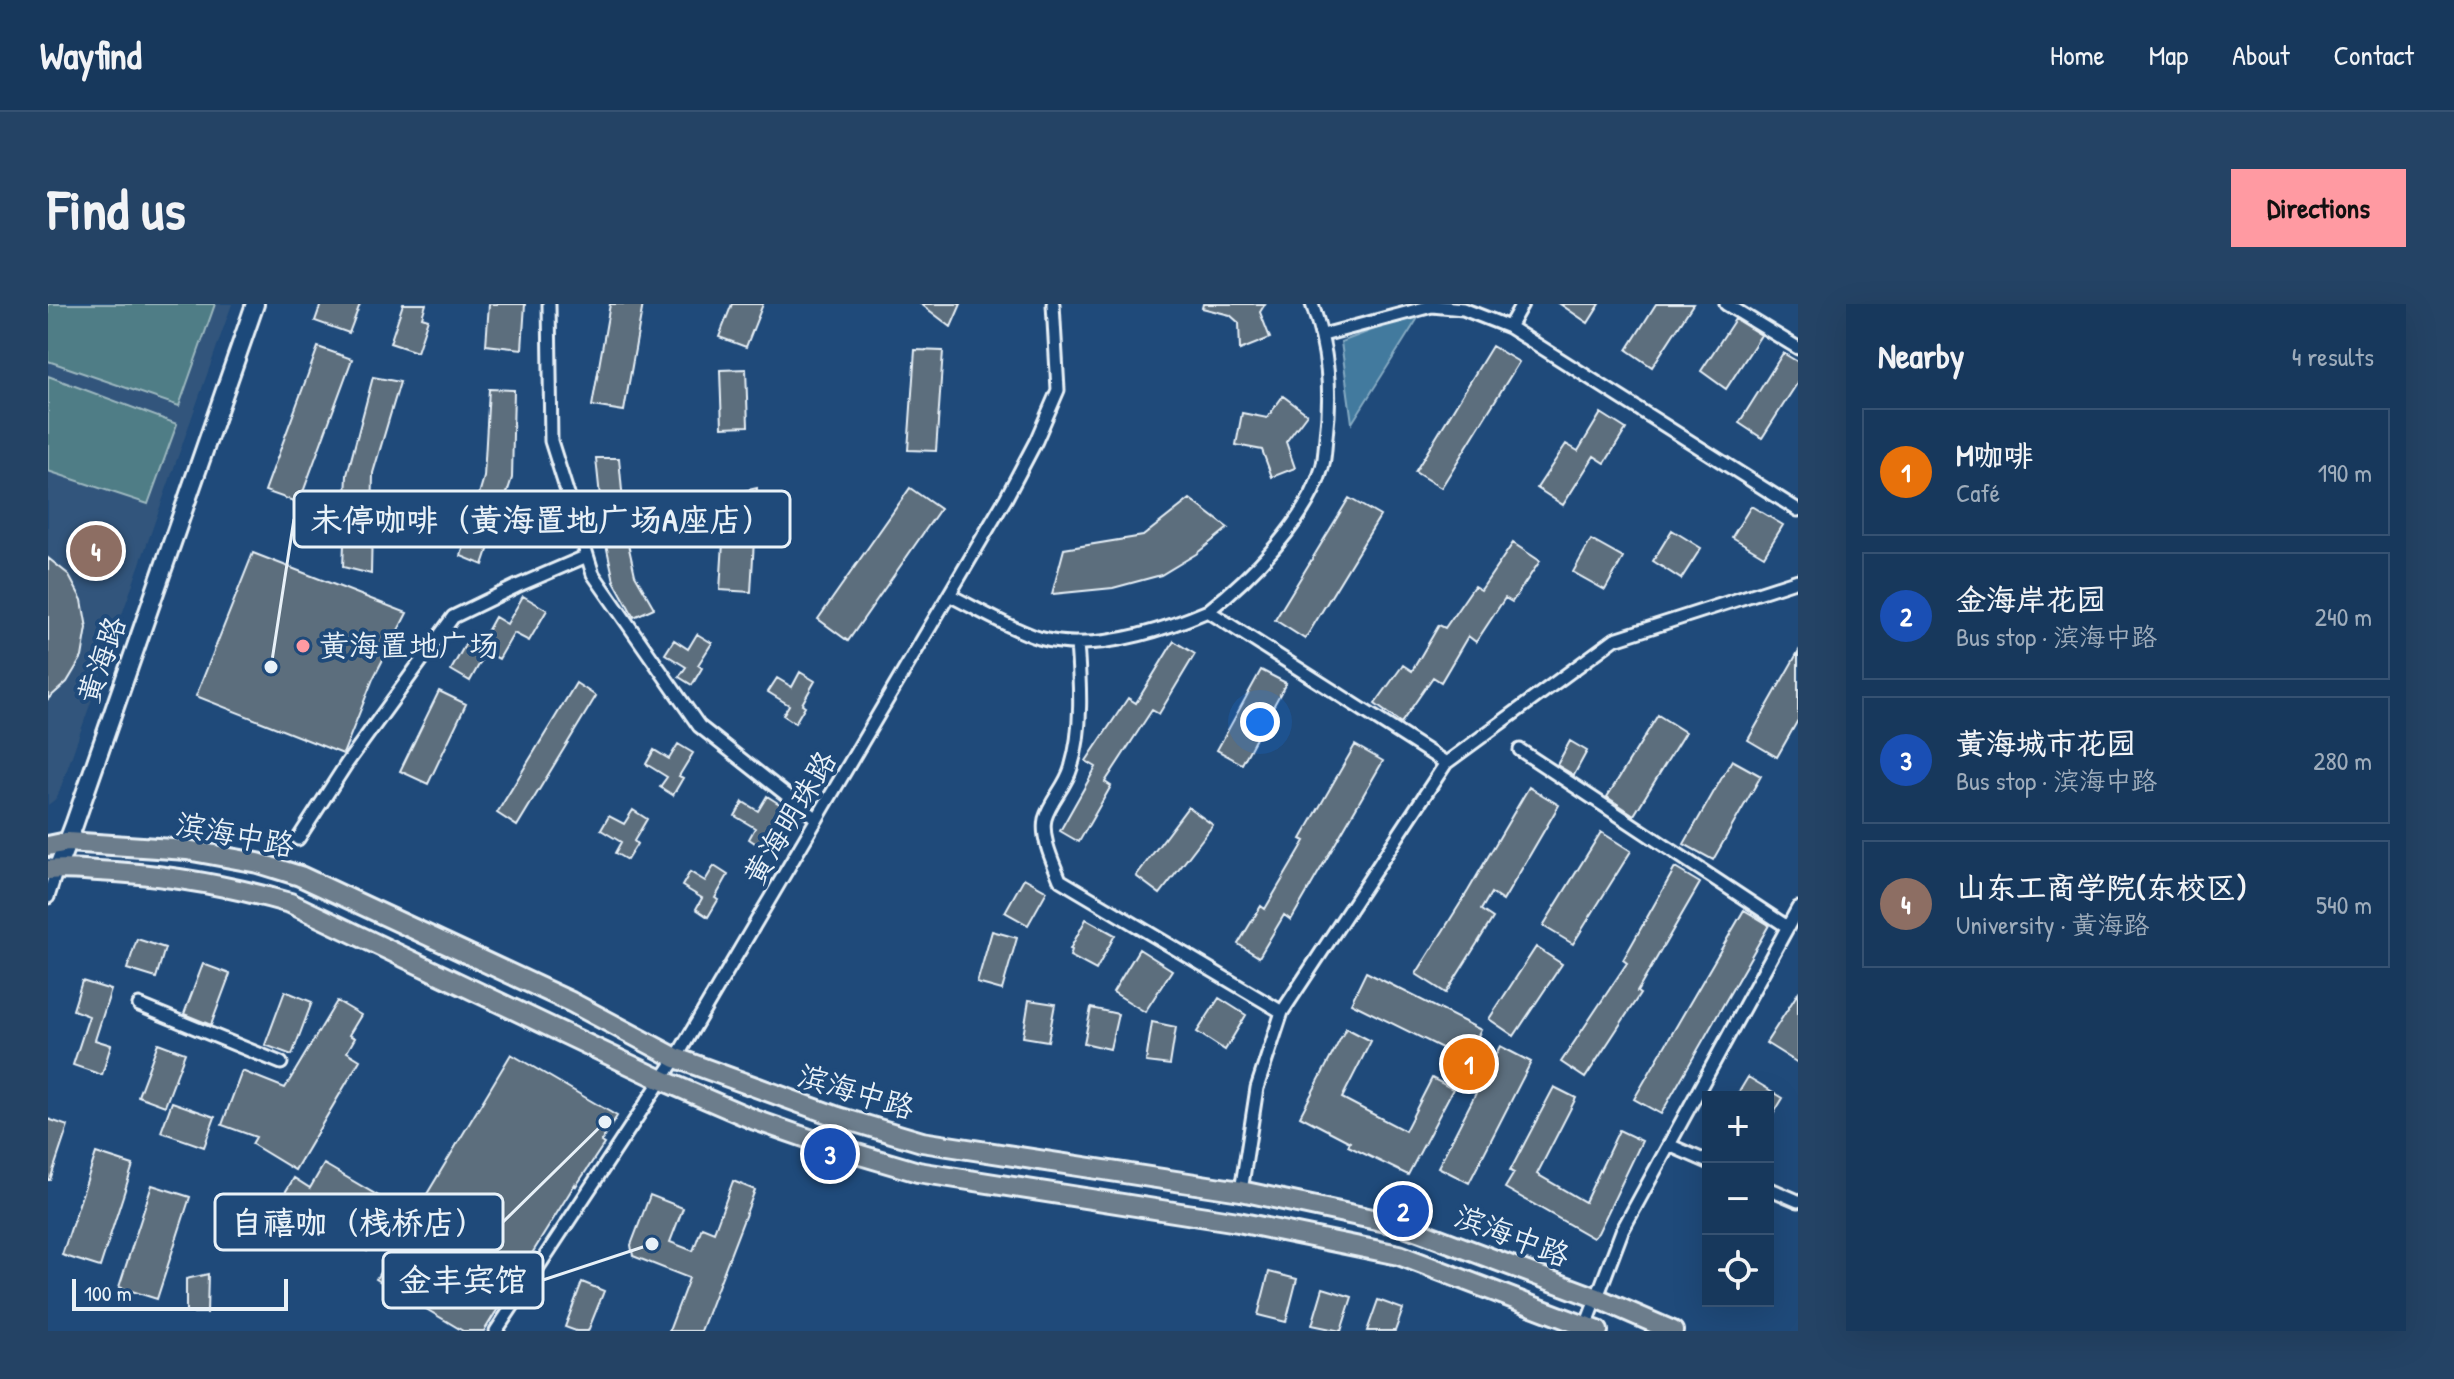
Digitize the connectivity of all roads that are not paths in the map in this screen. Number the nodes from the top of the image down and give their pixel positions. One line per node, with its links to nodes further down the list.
1 (255, 304): 20 (main road, 黄海路)
2 (549, 304): 11 (street)
3 (1053, 304): 13 (street, 黄海明珠路)
4 (1312, 304): 8 (street)
5 (1522, 304): 7 (street)
6 (1726, 304): 9 (street)
7 (1509, 327): 8 (street); 10 (street)
8 (1323, 335): 14 (street)
9 (1798, 348)
10 (1798, 510)
11 (587, 556): 18 (street); 19 (street)
12 (1798, 580): 17 (street)
13 (949, 595): 15 (street); 18 (street, 黄海明珠路)
14 (1208, 611): 15 (street); 17 (street)
15 (1077, 643): 27 (street)
16 (1520, 750): 25 (street)
17 (1446, 763): 27 (street)
18 (817, 819): 28 (street, 黄海明珠路)
19 (298, 839)
20 (67, 842): 21 (main road, 滨海中路); 22 (main road, 黄海路); 28 (main road, 滨海中路)
21 (48, 843)
22 (51, 869): 23 (street, 黄海路); 30 (main road, 滨海中路)
23 (48, 897)
24 (1798, 908): 25 (street)
25 (1786, 926): 31 (street)
26 (139, 1005): 29 (street)
27 (1282, 1012): 33 (street)
28 (676, 1058): 30 (street, 黄海明珠路); 33 (main road, 滨海中路)
29 (281, 1063)
30 (662, 1080): 37 (main road, 滨海中路); 38 (street, 黄海明珠路)
31 (1669, 1145): 32 (street); 36 (street)
32 (1702, 1159)
33 (1241, 1191): 36 (main road, 滨海中路)
34 (1774, 1191): 35 (street)
35 (1798, 1201)
36 (1597, 1298): 37 (street); 39 (main road, 滨海中路)
37 (1592, 1328)
38 (496, 1331)
39 (1673, 1331)

